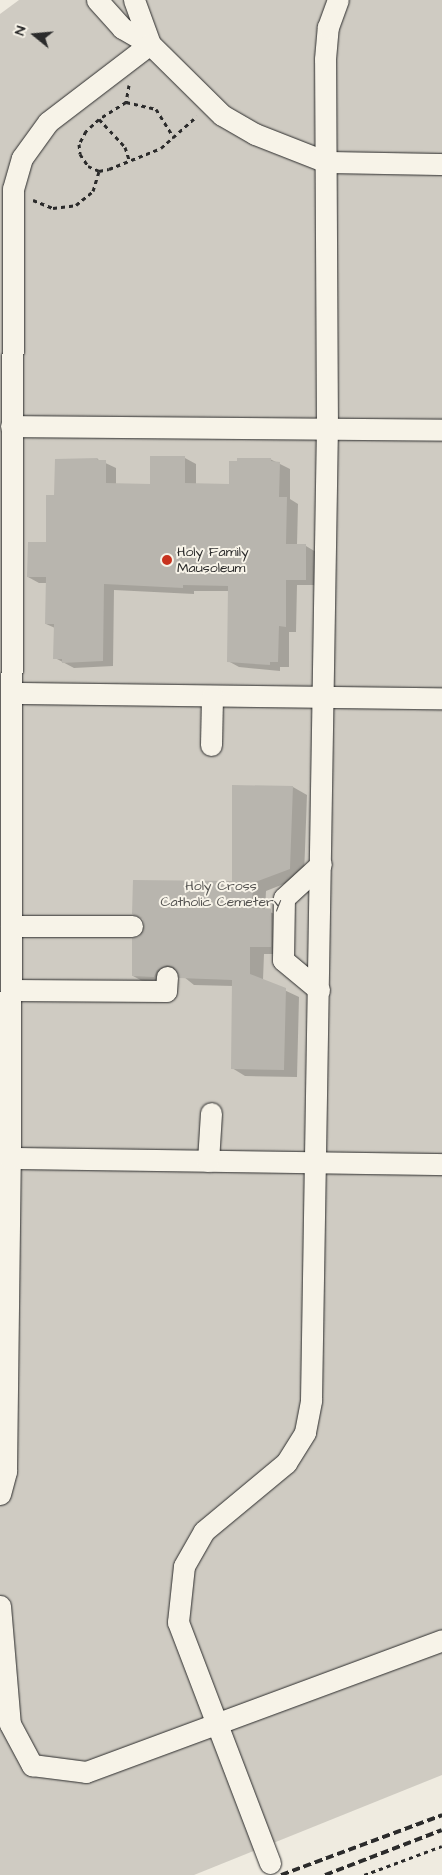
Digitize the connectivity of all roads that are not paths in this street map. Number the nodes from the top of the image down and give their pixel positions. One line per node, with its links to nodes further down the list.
1 (97, 0): 4 (lane)
2 (134, 0): 4 (lane)
3 (338, 0): 5 (lane)
4 (150, 44): 5 (lane); 7 (lane)
5 (326, 162): 6 (lane); 8 (lane)
6 (442, 164)
7 (11, 426): 8 (lane); 10 (lane)
8 (327, 429): 9 (lane); 12 (lane)
9 (442, 430)
10 (12, 693): 11 (lane); 16 (lane)
11 (212, 696): 12 (lane); 14 (lane)
12 (324, 698): 13 (lane); 15 (lane)
13 (442, 698)
14 (211, 745)
15 (321, 864): 20 (lane); 20 (lane)
16 (11, 926): 17 (lane); 19 (lane)
17 (132, 926)
18 (166, 977): 19 (lane)
19 (11, 990): 22 (lane)
20 (319, 990): 24 (lane)
21 (211, 1113): 23 (lane)
22 (10, 1158): 23 (lane); 26 (lane)
23 (208, 1161): 24 (lane)
24 (316, 1162): 25 (lane); 29 (lane)
25 (442, 1164)
26 (0, 1494)
27 (0, 1606): 29 (lane)
28 (442, 1640): 29 (lane)
29 (217, 1722): 30 (lane)
30 (270, 1864)

